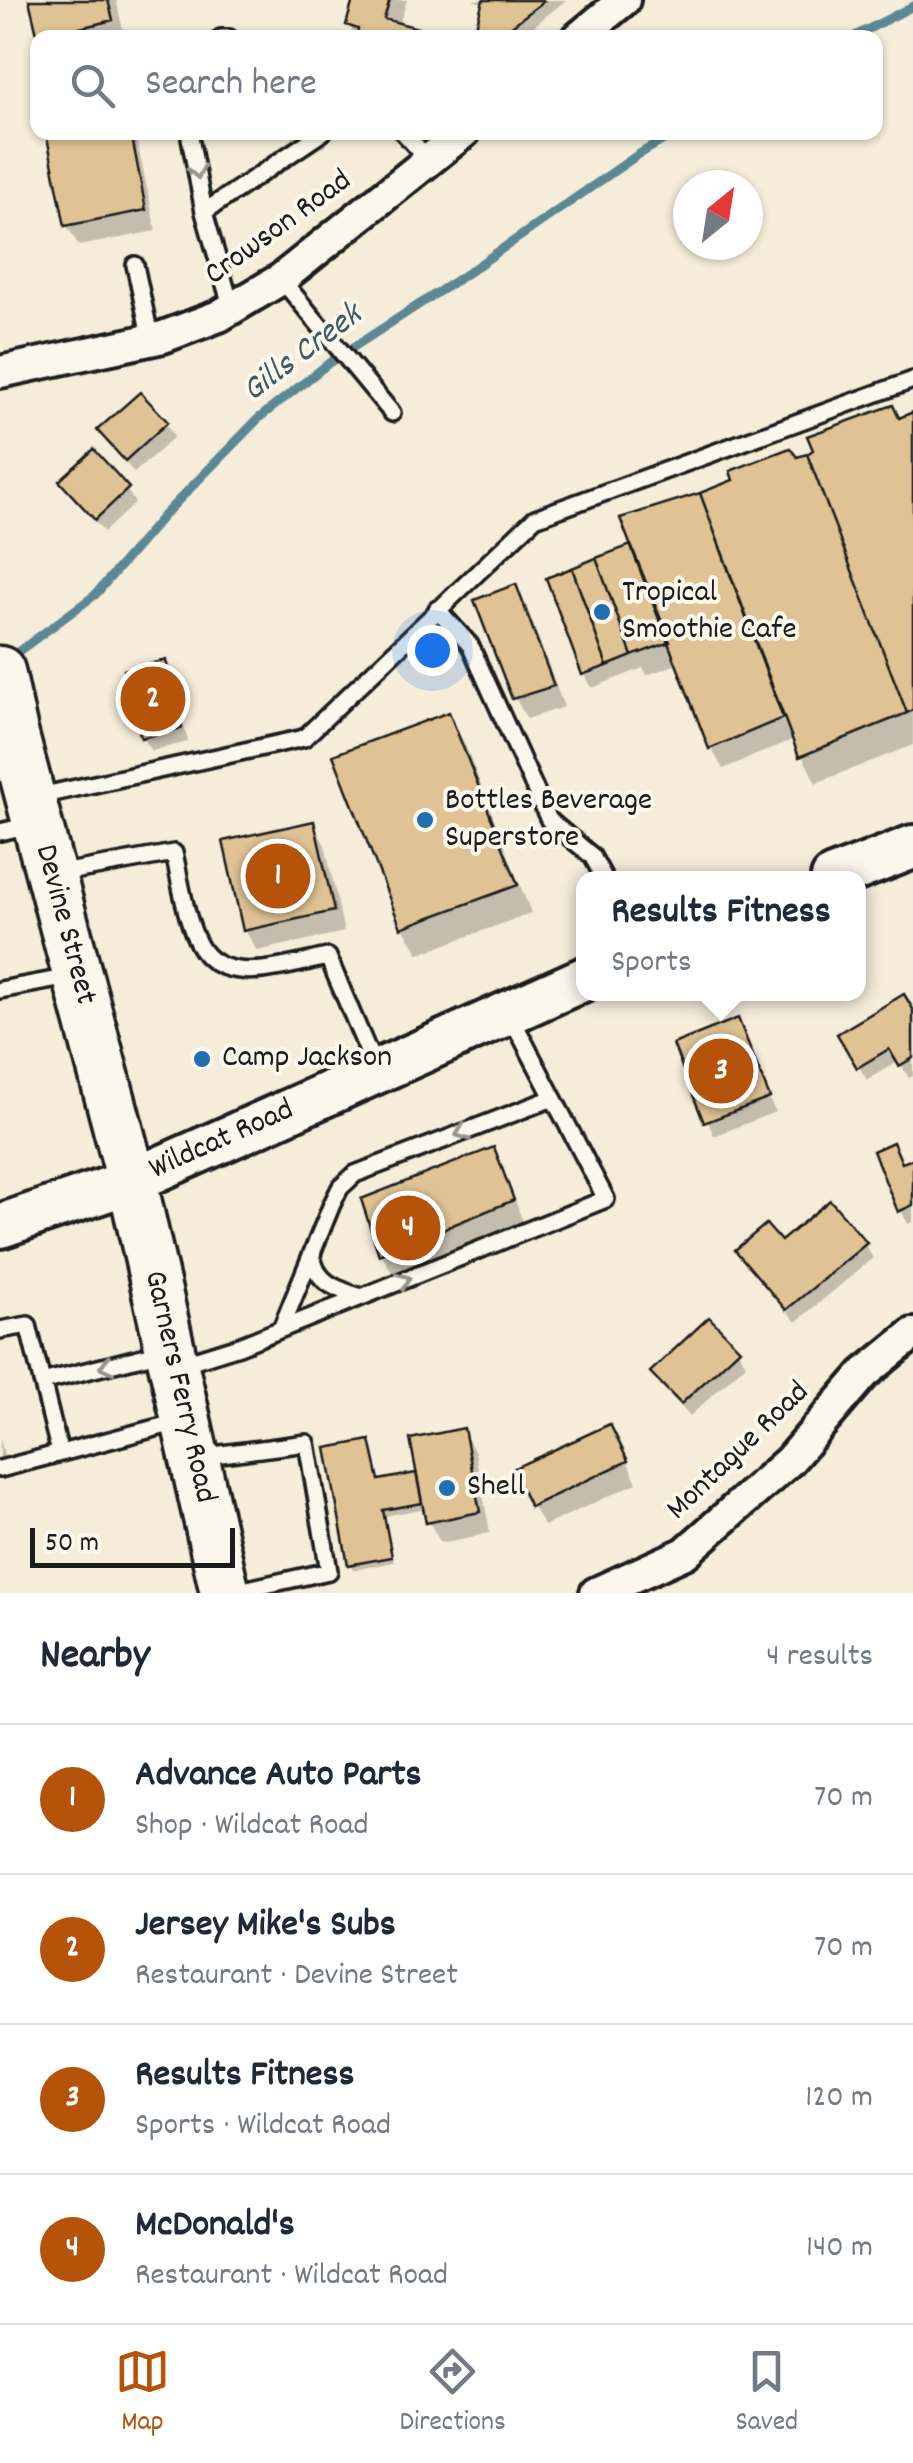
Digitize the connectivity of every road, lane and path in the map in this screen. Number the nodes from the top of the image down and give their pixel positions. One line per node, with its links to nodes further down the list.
1 (624, 0): 2 (street)
2 (588, 30)
3 (190, 140): 8 (lane, one-way to 8)
4 (311, 140): 8 (lane)
5 (410, 140): 7 (lane)
6 (454, 140): 7 (street, Crowson Road)
7 (429, 161): 10 (street, Crowson Road)
8 (204, 212): 11 (lane)
9 (135, 265): 12 (lane)
10 (281, 279): 11 (street, Crowson Road); 15 (lane)
11 (232, 308): 12 (street, Crowson Road)
12 (151, 340): 13 (street, Crowson Road)
13 (0, 372)
14 (913, 380): 16 (lane)
15 (392, 413)
16 (437, 609): 18 (lane); 20 (lane)
17 (0, 670): 18 (main road, Devine Street)
18 (17, 783): 22 (main road, Devine Street)
19 (913, 848): 21 (main road)
20 (600, 871)
21 (852, 871)
22 (52, 875): 23 (main road, Devine Street); 27 (lane)
23 (78, 976): 25 (lane); 29 (main road, Devine Street)
24 (576, 984): 26 (main road, Wildcat Road)
25 (0, 990)
26 (509, 1013): 27 (main road, Wildcat Road); 28 (lane)
27 (376, 1072): 29 (main road, Wildcat Road)
28 (552, 1098): 31 (lane, one-way to 31); 32 (lane, one-way to 28)
29 (132, 1181): 30 (main road, Wildcat Road); 36 (main road, Garners Ferry Road)
30 (0, 1226)
31 (312, 1253): 32 (lane); 34 (lane)
32 (361, 1298): 34 (lane)
33 (0, 1330): 37 (lane)
34 (282, 1330): 36 (lane)
35 (913, 1334): 42 (street, Montague Road)
36 (172, 1359): 37 (lane, one-way to 37); 38 (main road, Garners Ferry Road)
37 (42, 1382): 39 (lane)
38 (190, 1438): 39 (lane); 41 (main road, Garners Ferry Road); 41 (lane)
39 (60, 1452): 40 (lane)
40 (0, 1468)
41 (226, 1593)
42 (596, 1593)

